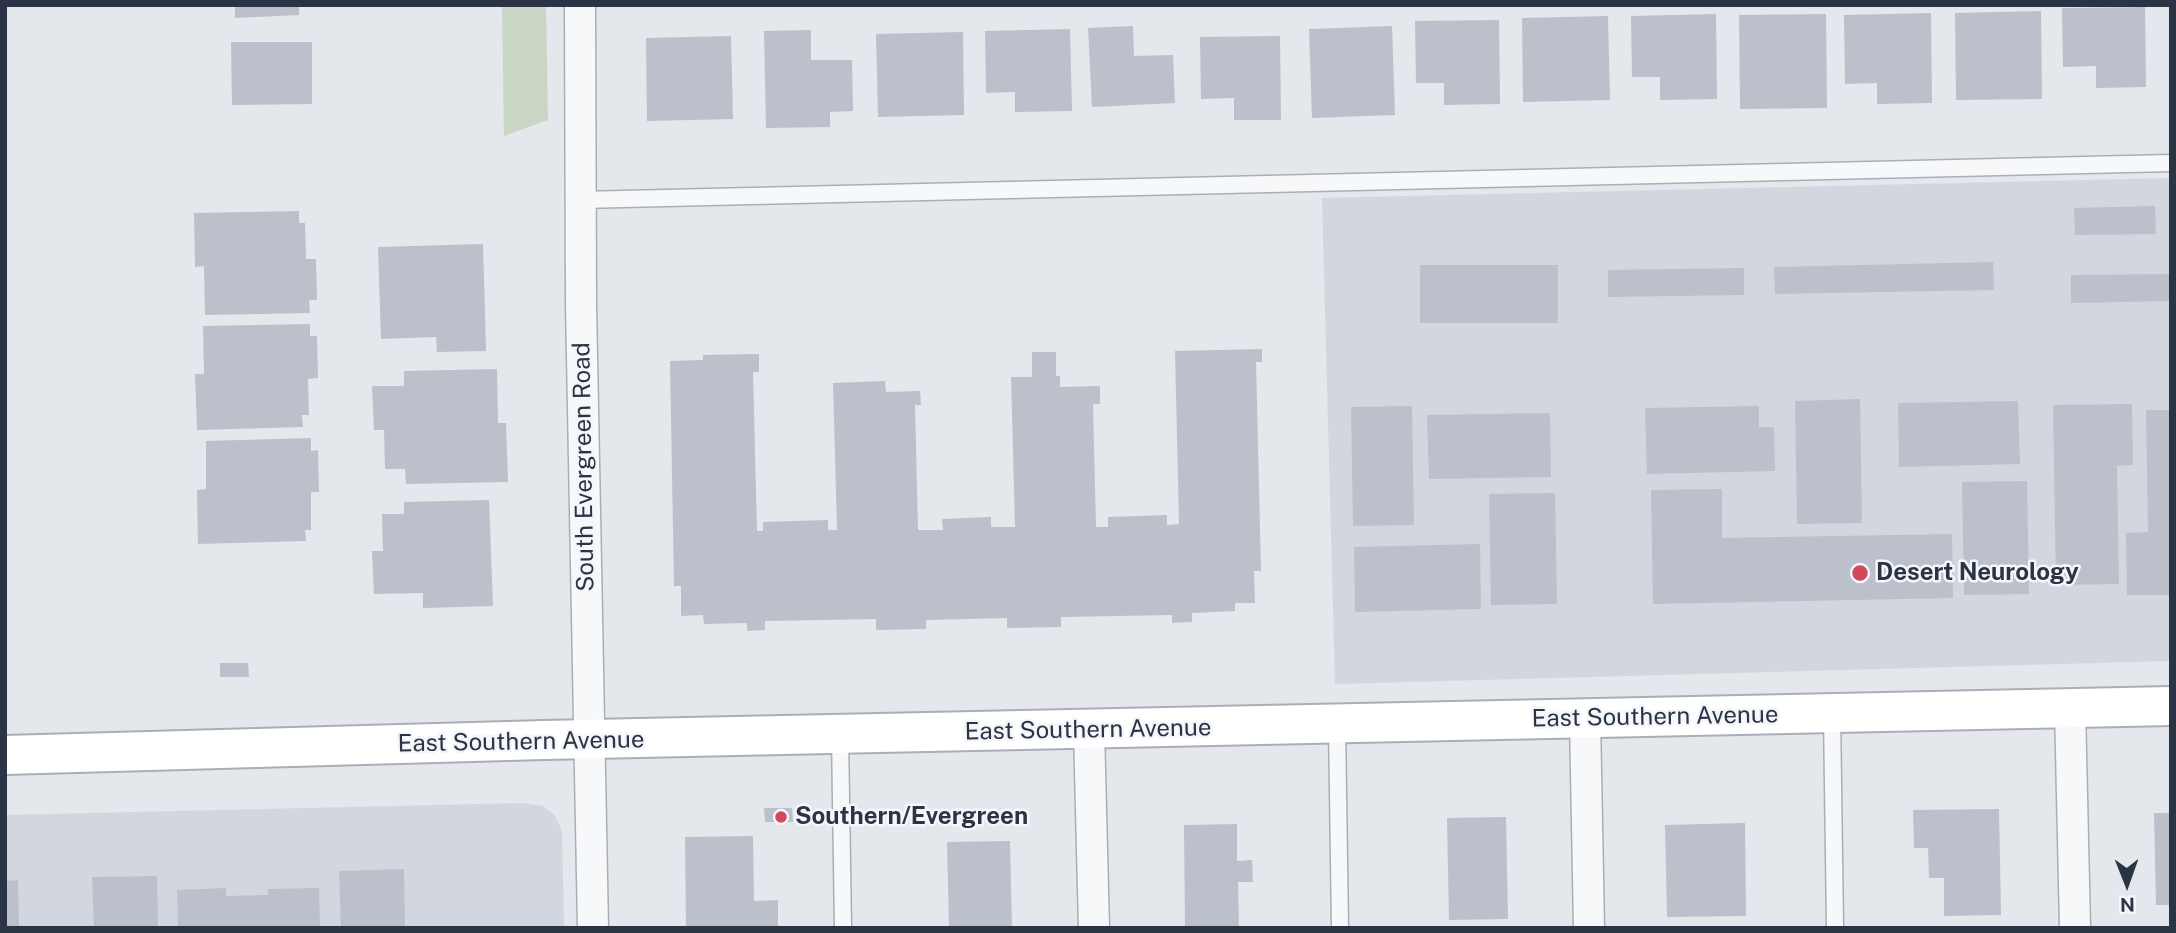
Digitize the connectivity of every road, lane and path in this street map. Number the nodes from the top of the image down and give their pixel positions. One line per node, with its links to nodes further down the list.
1 (580, 5): 3 (street, South Evergreen Road)
2 (2171, 163): 3 (lane)
3 (580, 201): 11 (street, South Evergreen Road)
4 (2171, 706): 5 (main road, East Southern Avenue)
5 (2070, 707): 6 (main road, East Southern Avenue); 19 (street)
6 (1832, 713): 7 (main road, East Southern Avenue); 18 (lane)
7 (1585, 719): 8 (main road, East Southern Avenue); 17 (street)
8 (1336, 725): 9 (main road, East Southern Avenue); 16 (lane)
9 (1089, 730): 10 (main road, East Southern Avenue); 15 (street)
10 (840, 735): 11 (main road, East Southern Avenue); 14 (lane)
11 (590, 740): 12 (main road, East Southern Avenue); 13 (street, South Evergreen Road)
12 (5, 755)
13 (593, 928)
14 (843, 928)
15 (1094, 928)
16 (1340, 928)
17 (1589, 928)
18 (1835, 928)
19 (2075, 928)

